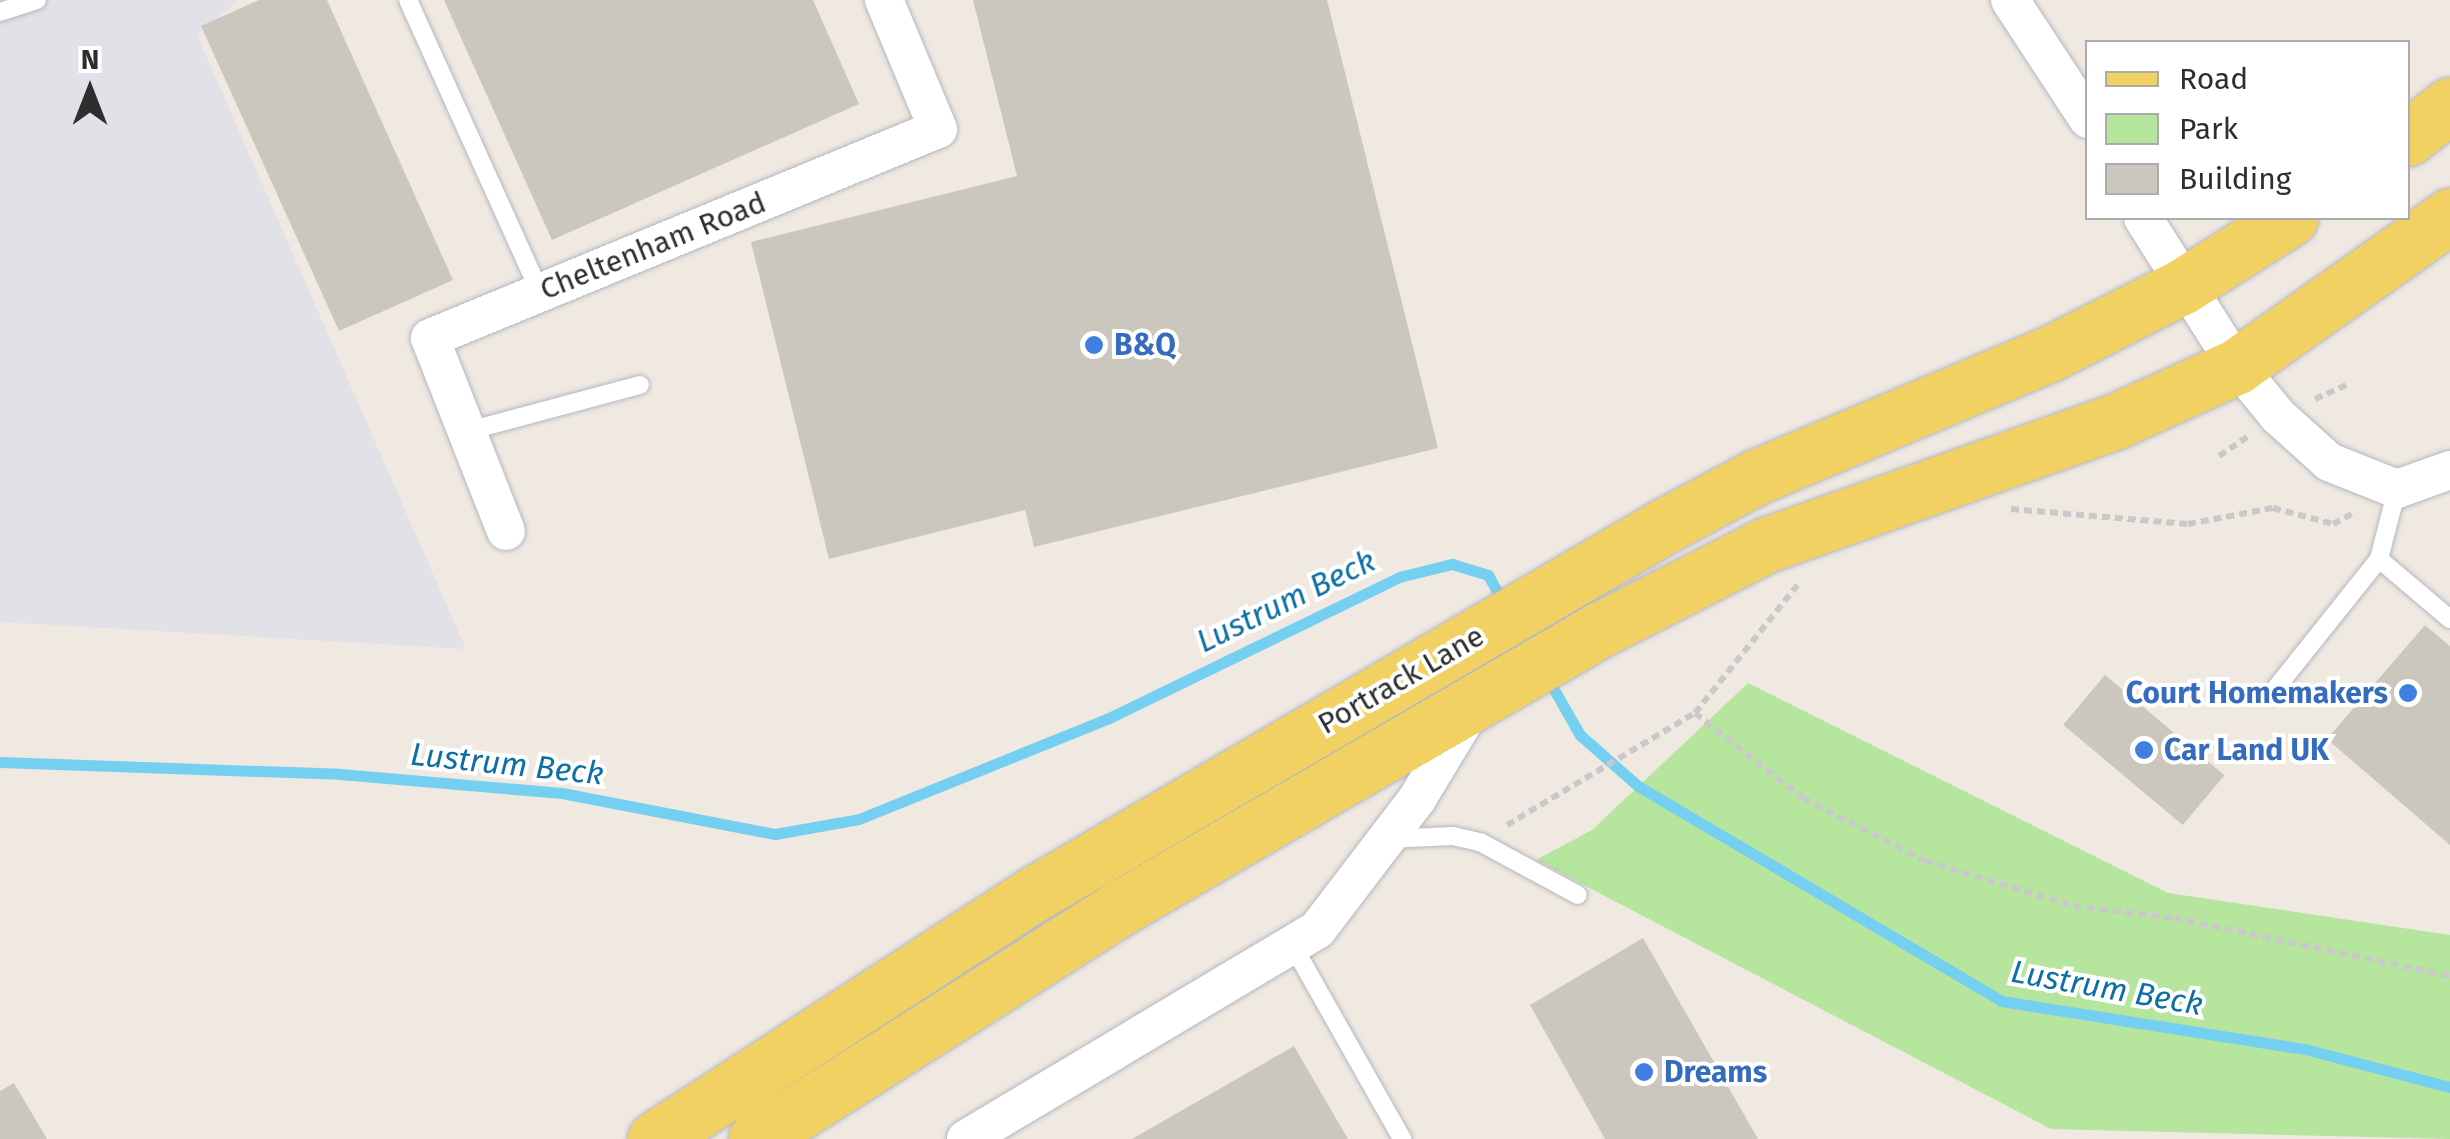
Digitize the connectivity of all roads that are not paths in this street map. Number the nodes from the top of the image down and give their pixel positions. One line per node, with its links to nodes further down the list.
1 (37, 0): 5 (lane)
2 (408, 0): 13 (lane)
3 (884, 0): 13 (street, Cheltenham Road)
4 (2010, 0): 7 (street)
5 (0, 12)
6 (2450, 105): 8 (main road)
7 (2085, 114)
8 (2410, 136)
9 (2450, 216): 14 (main road, Portrack Lane)
10 (2143, 220): 12 (street)
11 (2287, 220): 12 (main road, Portrack Lane)
12 (2183, 286): 14 (street); 27 (main road, Portrack Lane)
13 (540, 293): 16 (street, Cheltenham Road)
14 (2237, 366): 18 (street); 23 (main road, Portrack Lane)
15 (640, 385): 16 (lane)
16 (468, 430): 19 (street, Cheltenham Road)
17 (2450, 470): 18 (street)
18 (2397, 490): 20 (lane)
19 (506, 531)
20 (2380, 560): 21 (lane); 22 (lane)
21 (2450, 619)
22 (2272, 693)
23 (1487, 697): 24 (street, Portrack Lane); 28 (main road, Portrack Lane)
24 (1385, 839): 25 (lane); 26 (street, Portrack Lane)
25 (1578, 894)
26 (1293, 946): 29 (street, Portrack Lane); 30 (lane)
27 (655, 1139)
28 (756, 1139)
29 (966, 1139)
30 (1402, 1139)

